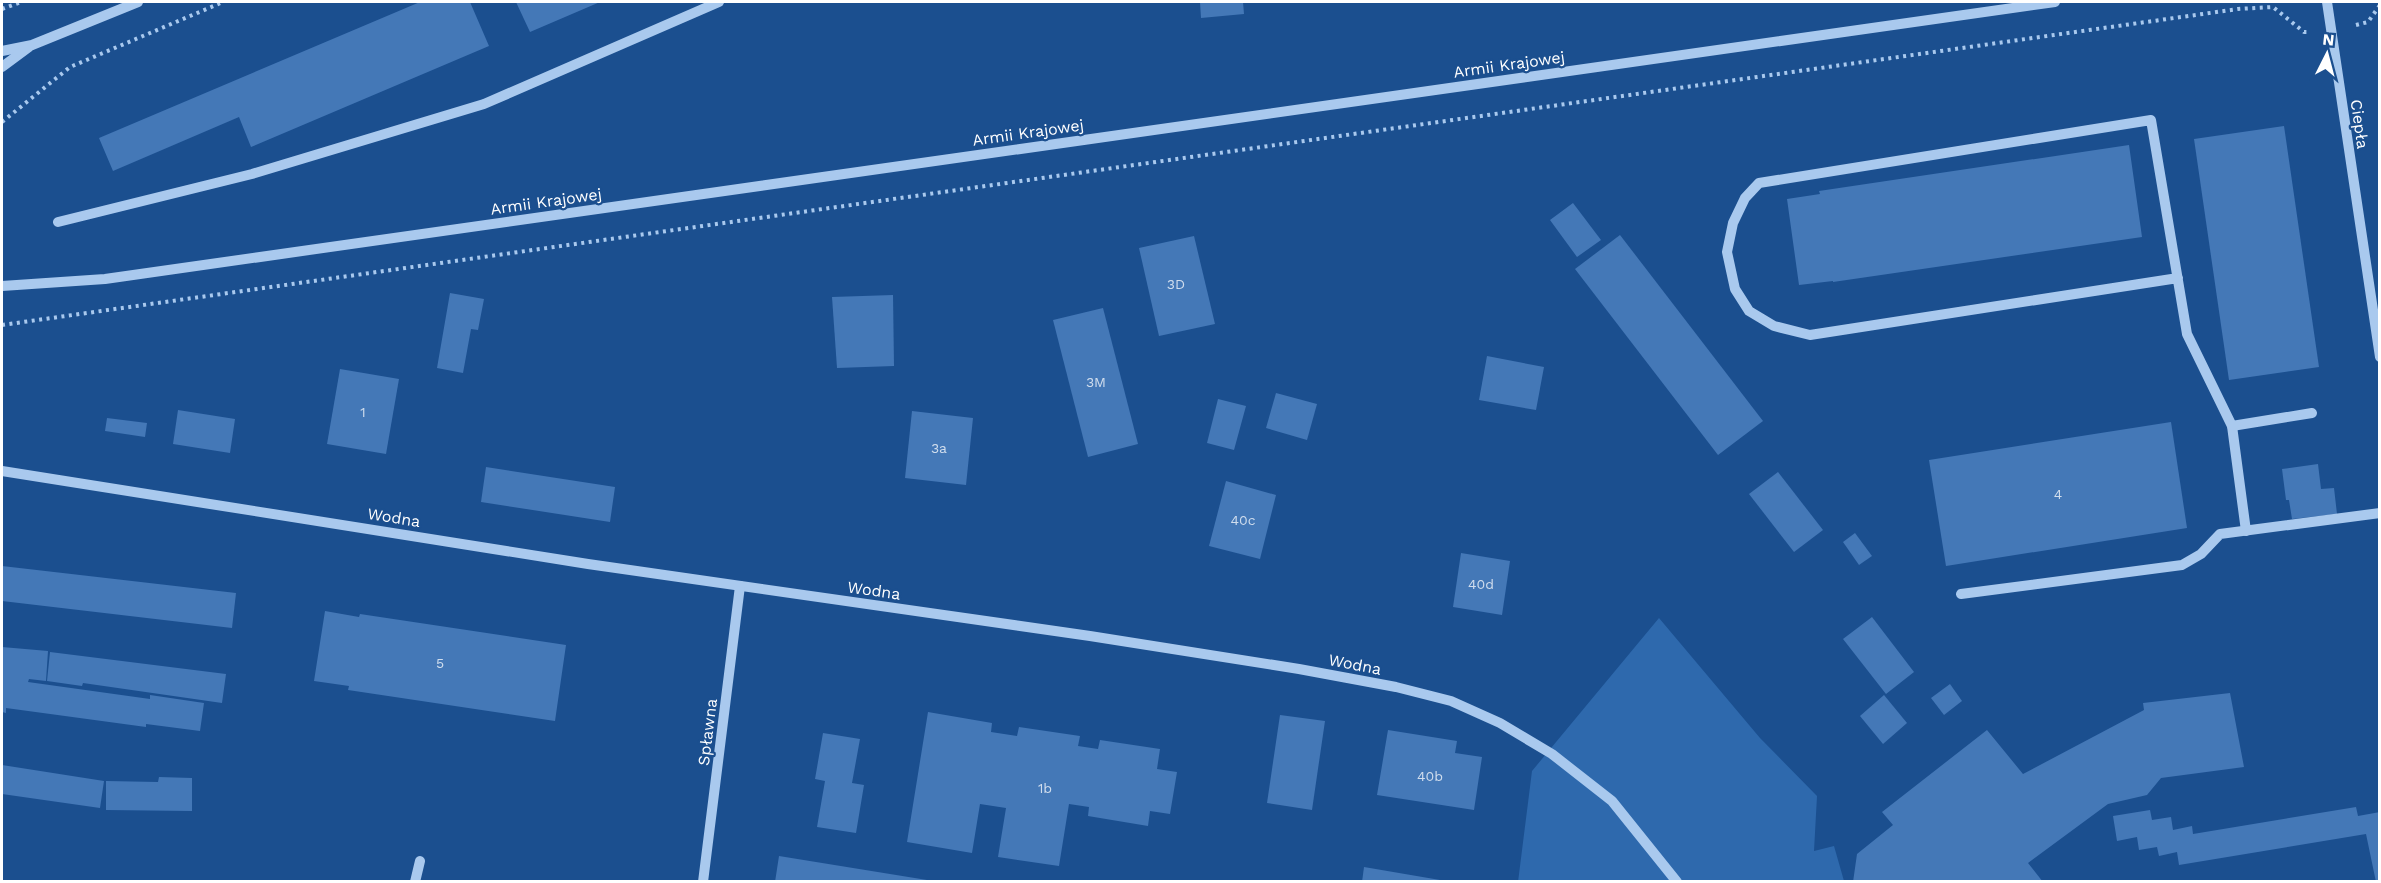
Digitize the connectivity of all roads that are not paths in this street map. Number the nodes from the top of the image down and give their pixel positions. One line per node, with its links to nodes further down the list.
1 (138, 2): 5 (street)
2 (719, 2): 8 (street)
3 (2055, 2): 10 (street, Armii Krajowej)
4 (2327, 2): 11 (street, Ciepła)
5 (32, 45): 6 (street); 7 (street)
6 (2, 51)
7 (2, 67)
8 (58, 222)
9 (2178, 278): 9 (street); 13 (street)
10 (2, 285)
11 (2379, 357)
12 (2312, 413): 13 (street)
13 (2232, 426): 16 (street)
14 (2, 471): 17 (street, Wodna)
15 (2379, 513): 16 (street)
16 (2246, 531): 18 (street)
17 (740, 586): 21 (street, Spławna); 22 (street, Wodna)
18 (1961, 594)
19 (420, 861): 20 (street)
20 (415, 882)
21 (703, 882)
22 (1677, 882)

